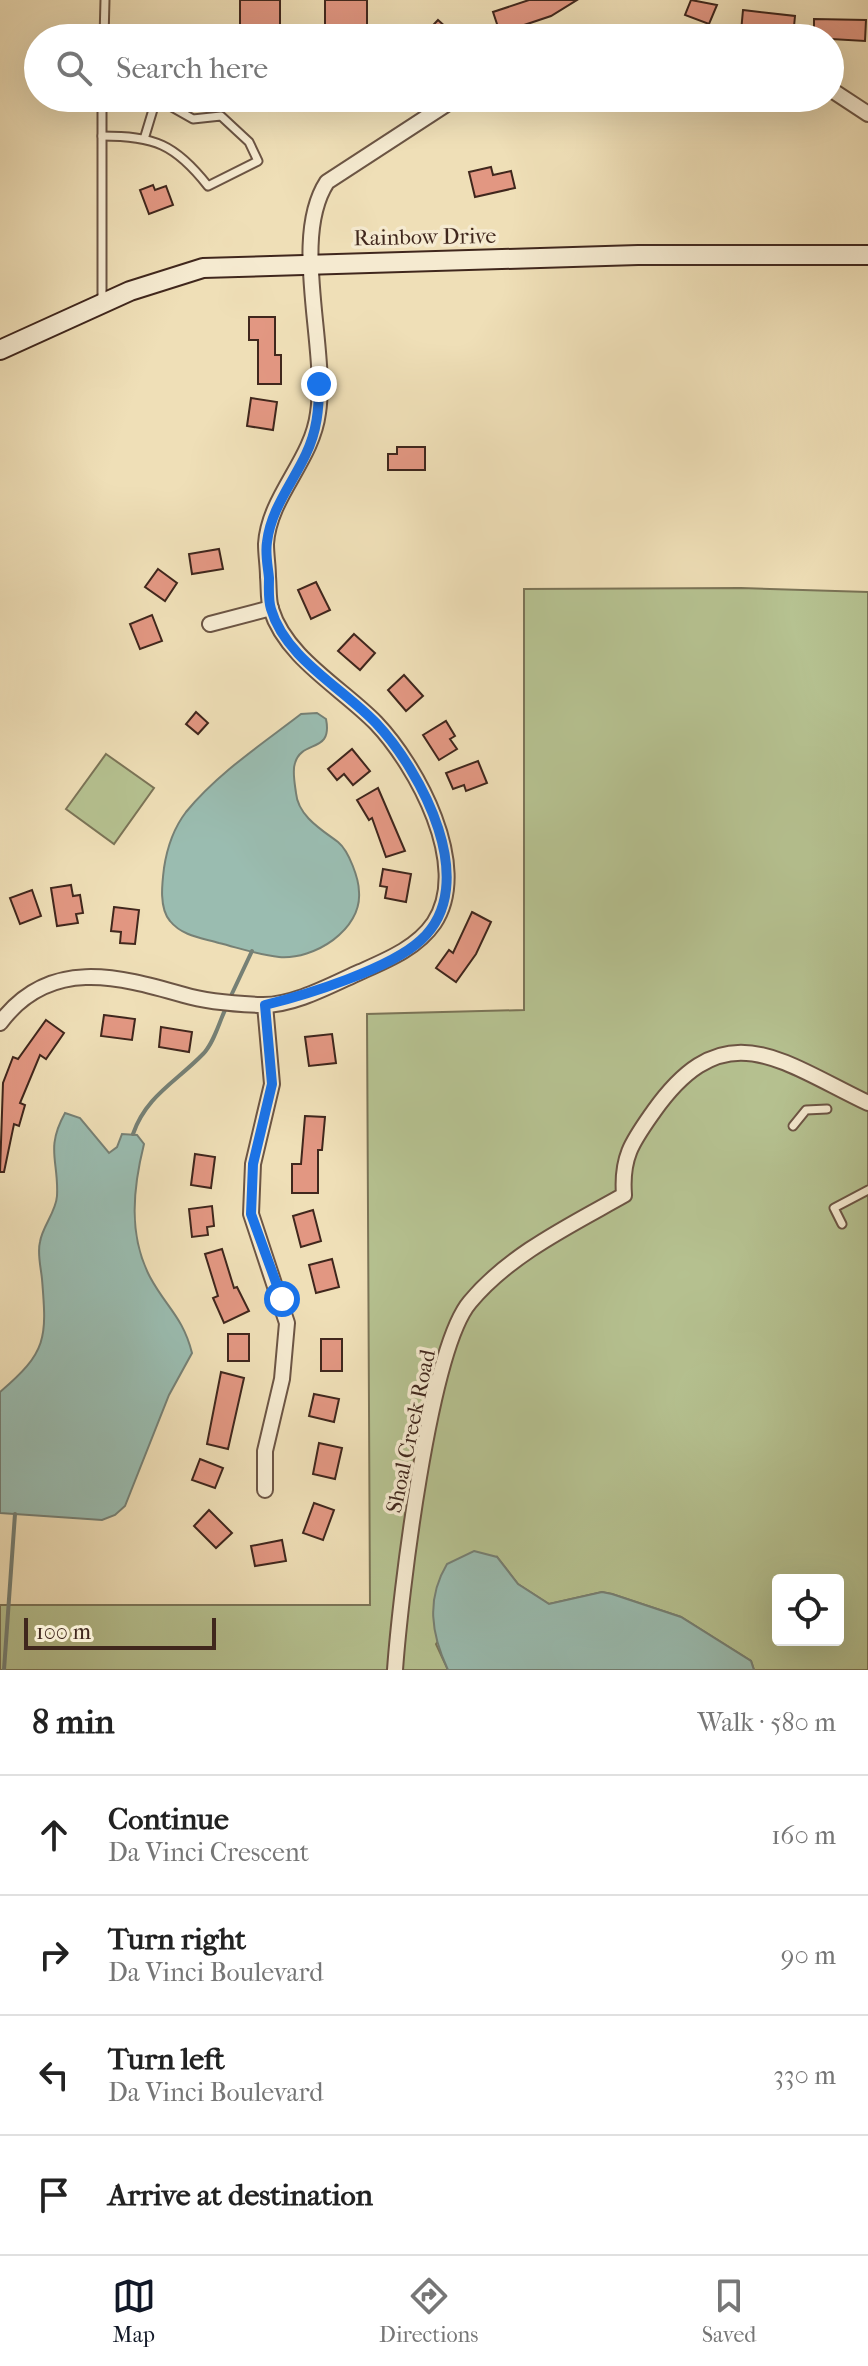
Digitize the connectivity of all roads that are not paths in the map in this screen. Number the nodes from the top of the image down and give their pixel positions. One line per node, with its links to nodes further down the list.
1 (105, 0): 2 (lane)
2 (104, 24)
3 (844, 98): 8 (street)
4 (102, 112): 9 (lane)
5 (152, 112): 10 (lane)
6 (181, 112): 10 (lane)
7 (434, 112): 12 (street)
8 (868, 114)
9 (102, 136): 10 (lane); 13 (lane)
10 (145, 136)
11 (868, 255): 12 (street, Rainbow Drive)
12 (312, 262): 13 (street, Rainbow Drive); 15 (street)
13 (102, 304): 14 (street, Rainbow Drive)
14 (0, 350)
15 (271, 608): 16 (street); 17 (street)
16 (210, 624)
17 (265, 1005): 18 (street); 24 (street)
18 (0, 1023)
19 (868, 1103): 25 (street, Shoal Creek Road)
20 (827, 1109): 21 (lane)
21 (793, 1126)
22 (868, 1190): 23 (lane)
23 (842, 1224)
24 (265, 1490)
25 (395, 1670)

